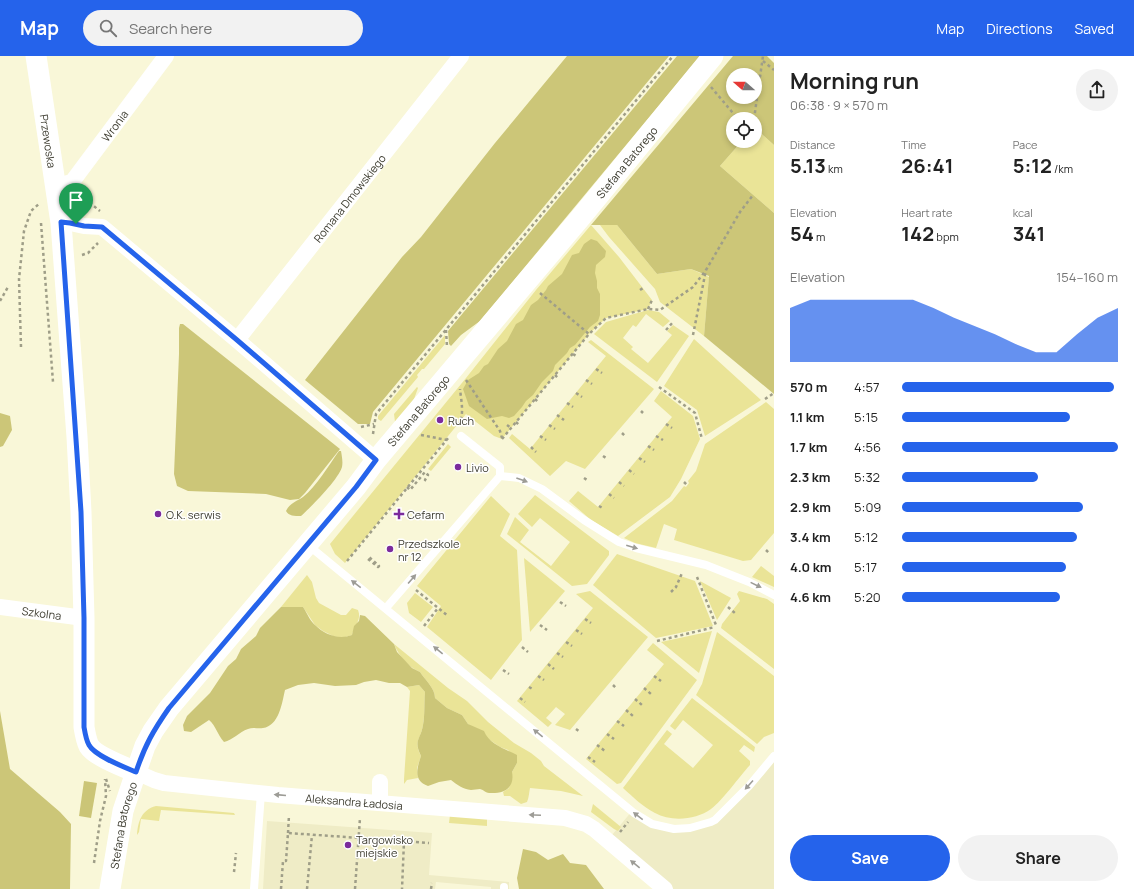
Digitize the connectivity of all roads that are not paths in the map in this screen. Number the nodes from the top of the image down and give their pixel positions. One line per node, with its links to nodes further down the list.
1 (36, 56): 5 (street, Przewoska)
2 (166, 56): 5 (street, Wronia)
3 (461, 56): 7 (street, Romana Dmowskiego)
4 (713, 56): 9 (street, Stefana Batorego)
5 (55, 186): 6 (street, Przewoska)
6 (61, 222): 7 (street); 15 (street, Przewoska)
7 (237, 340): 9 (street)
8 (461, 436): 10 (lane)
9 (376, 460): 11 (street, Stefana Batorego)
10 (500, 476): 12 (lane, one-way to 12); 14 (lane, one-way to 10)
11 (308, 545): 14 (lane, one-way to 11); 17 (street, Stefana Batorego)
12 (774, 595)
13 (0, 607): 15 (street, Szkolna)
14 (386, 608): 16 (lane, one-way to 14)
15 (84, 618): 17 (street, Przewoska)
16 (774, 756)
17 (136, 772): 19 (street, Aleksandra Ładosia); 21 (street, Stefana Batorego)
18 (380, 782): 20 (street)
19 (261, 793): 20 (street, Aleksandra Ładosia, one-way to 19); 22 (lane)
20 (380, 803): 23 (street, Aleksandra Ładosia, one-way to 20)
21 (110, 889)
22 (254, 889)
23 (665, 889)

